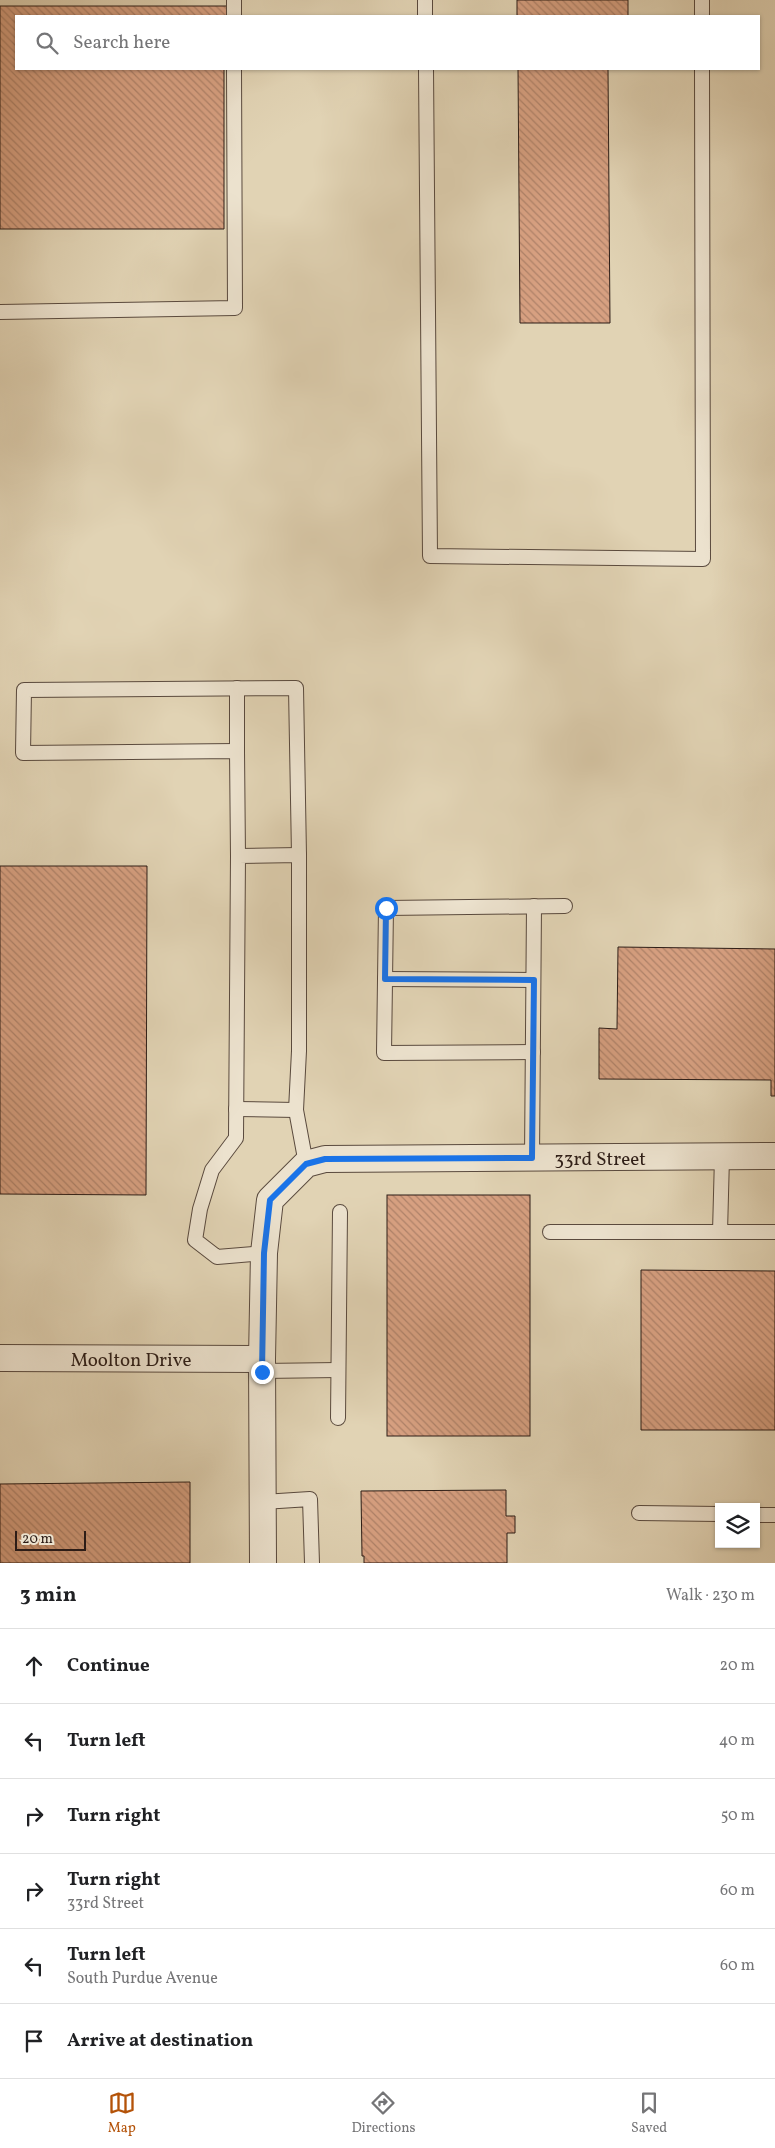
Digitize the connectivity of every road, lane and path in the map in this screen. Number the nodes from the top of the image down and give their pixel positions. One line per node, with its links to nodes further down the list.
1 (234, 0): 4 (lane)
2 (425, 0): 5 (lane)
3 (702, 0): 6 (lane)
4 (234, 15)
5 (425, 15)
6 (702, 15)
7 (234, 70): 10 (lane)
8 (426, 70): 9 (lane)
9 (702, 70)
10 (0, 312)
11 (237, 688): 12 (lane); 12 (lane); 13 (lane)
12 (237, 751): 14 (lane)
13 (299, 855): 14 (lane); 21 (lane)
14 (238, 856): 20 (lane)
15 (534, 906): 16 (lane); 17 (lane); 18 (lane)
16 (566, 906)
17 (385, 979): 18 (lane); 19 (lane)
18 (534, 980): 19 (lane)
19 (533, 1052): 24 (lane)
20 (236, 1109): 21 (lane); 30 (lane)
21 (296, 1110): 25 (lane)
22 (775, 1156): 23 (street, 33rd Street)
23 (722, 1157): 24 (street, 33rd Street); 28 (lane)
24 (532, 1158): 25 (street, 33rd Street)
25 (306, 1164): 30 (street)
26 (340, 1212): 33 (lane)
27 (550, 1232): 28 (lane)
28 (720, 1232): 29 (lane)
29 (775, 1232)
30 (264, 1253): 32 (street)
31 (0, 1358): 32 (street, Moolton Drive)
32 (262, 1365): 33 (lane); 35 (street)
33 (338, 1370): 34 (lane)
34 (338, 1418)
35 (263, 1502): 40 (street); 41 (lane)
36 (639, 1513): 37 (lane)
37 (715, 1514)
38 (760, 1515): 39 (lane)
39 (775, 1515)
40 (264, 1563)
41 (312, 1563)

